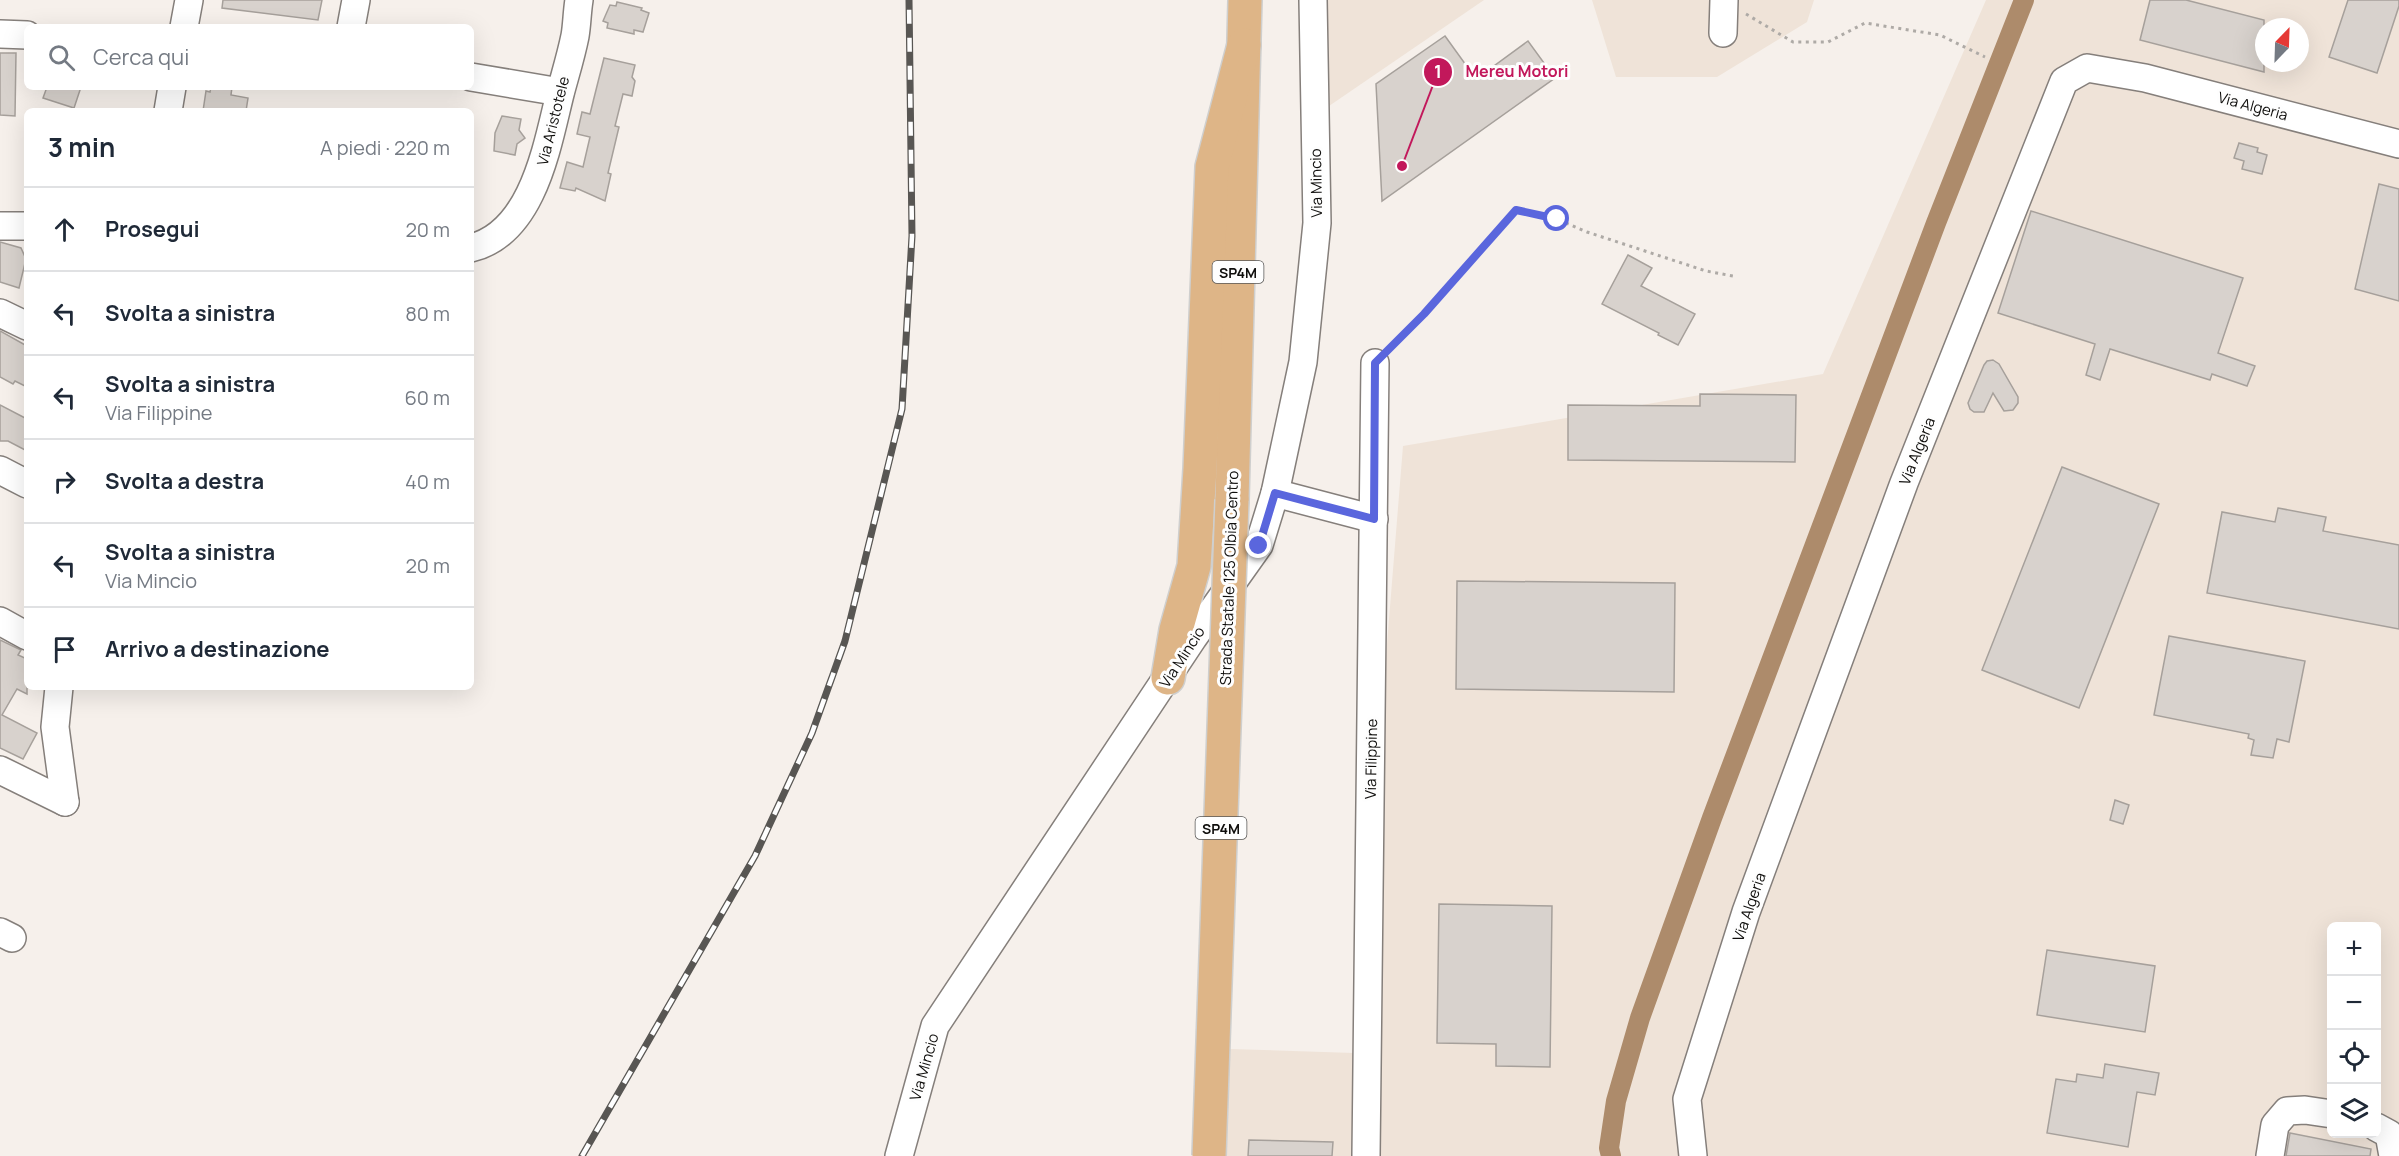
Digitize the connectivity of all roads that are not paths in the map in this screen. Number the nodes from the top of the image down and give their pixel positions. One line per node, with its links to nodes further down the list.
1 (189, 0): 7 (street)
2 (356, 0): 8 (street)
3 (579, 0): 15 (street, Via Aristotele)
4 (1245, 0): 12 (main road, Strada Statale 125 Olbia Centro / SP4M)
5 (1313, 0): 24 (street, Via Mincio)
6 (1733, 5): 9 (street)
7 (185, 24)
8 (352, 24)
9 (1723, 33)
10 (0, 34): 11 (street)
11 (24, 34)
12 (1244, 45): 28 (main road); 34 (main road, Strada Statale 125 Olbia Centro / SP4M, bridge)
13 (474, 78): 15 (street)
14 (172, 90): 16 (street)
15 (560, 92): 20 (street, Via Aristotele)
16 (168, 108)
17 (2399, 144): 36 (street, Via Algeria)
18 (0, 226): 19 (street)
19 (24, 226)
20 (474, 247)
21 (0, 312): 22 (street)
22 (24, 324)
23 (1375, 363): 25 (street, Via Filippine)
24 (1275, 493): 25 (street); 28 (street, Via Mincio)
25 (1374, 519): 35 (street, Via Filippine)
26 (0, 621): 27 (street)
27 (24, 634)
28 (1168, 678): 33 (street, Via Mincio)
29 (59, 690): 30 (street)
30 (0, 770)
31 (2327, 1113): 37 (street)
32 (2381, 1130): 38 (street)
33 (899, 1156)
34 (1209, 1156)
35 (1366, 1156)
36 (1693, 1156)
37 (2270, 1156)
38 (2393, 1156)

